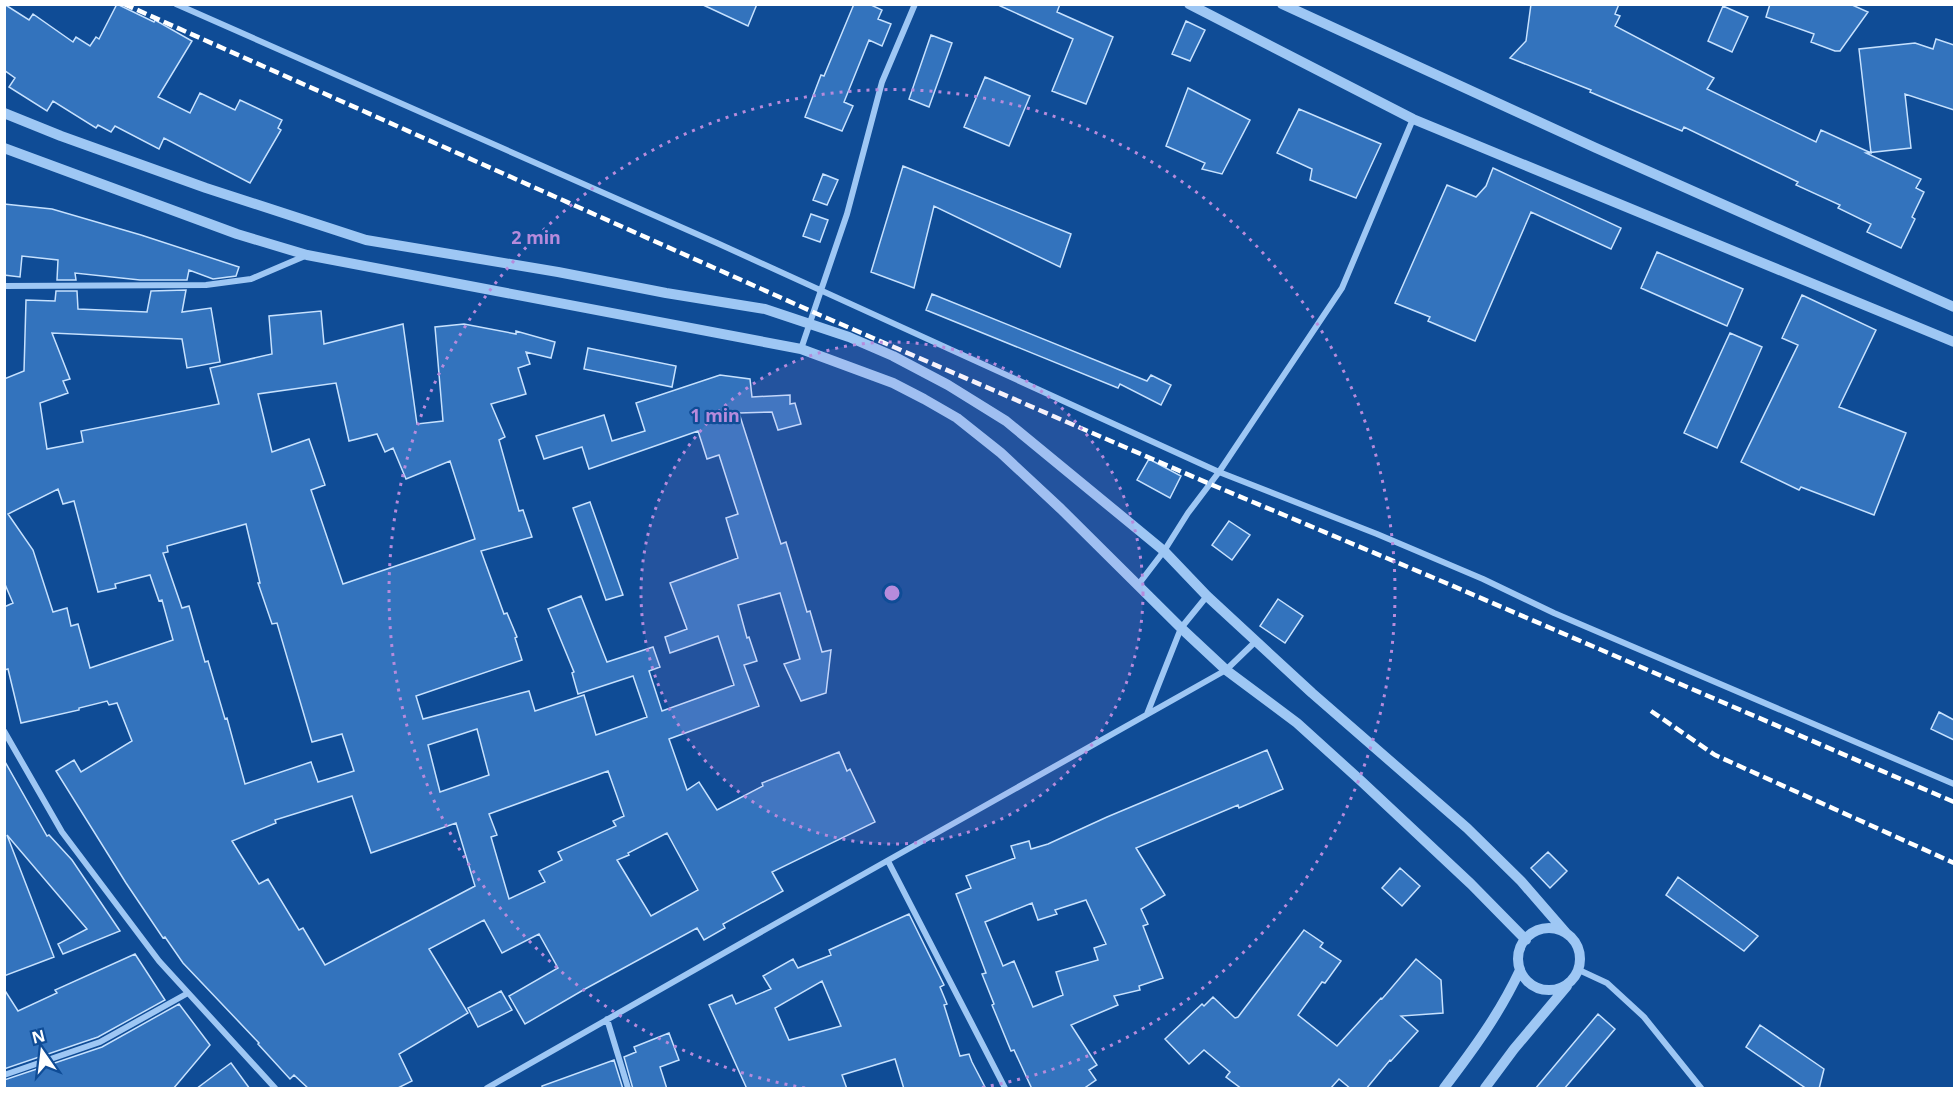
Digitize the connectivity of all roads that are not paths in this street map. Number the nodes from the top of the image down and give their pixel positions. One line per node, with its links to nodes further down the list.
1 (176, 4): 10 (street)
2 (915, 4): 10 (street)
3 (1189, 4): 6 (street)
4 (1282, 4): 11 (street)
5 (4, 114): 12 (street)
6 (1413, 119): 13 (street); 15 (street)
7 (4, 148): 8 (street)
8 (307, 255): 9 (street); 14 (street)
9 (4, 286)
10 (820, 291): 12 (street); 15 (street)
11 (1954, 307)
12 (809, 323): 14 (street); 16 (street)
13 (1954, 342)
14 (801, 349): 17 (street)
15 (1219, 472): 16 (street); 24 (street)
16 (1164, 551): 17 (street); 18 (street)
17 (1138, 585): 19 (street)
18 (1207, 596): 19 (street); 20 (street)
19 (1181, 628): 21 (street); 22 (street)
20 (1256, 641): 21 (street); 26 (street)
21 (1226, 670): 22 (street); 27 (street)
22 (1147, 714): 25 (street)
23 (4, 731): 31 (street)
24 (1954, 784)
25 (888, 861): 32 (street); 37 (street)
26 (1567, 934): 27 (street); 29 (street)
27 (1526, 939): 28 (street)
28 (1520, 970): 30 (street); 38 (street)
29 (1579, 970): 30 (street); 40 (street)
30 (1569, 984): 39 (street)
31 (188, 993): 33 (street); 34 (street)
32 (607, 1019): 35 (street); 36 (street)
33 (4, 1075)
34 (275, 1089)
35 (487, 1089)
36 (628, 1089)
37 (1005, 1089)
38 (1444, 1089)
39 (1485, 1089)
40 (1701, 1089)

